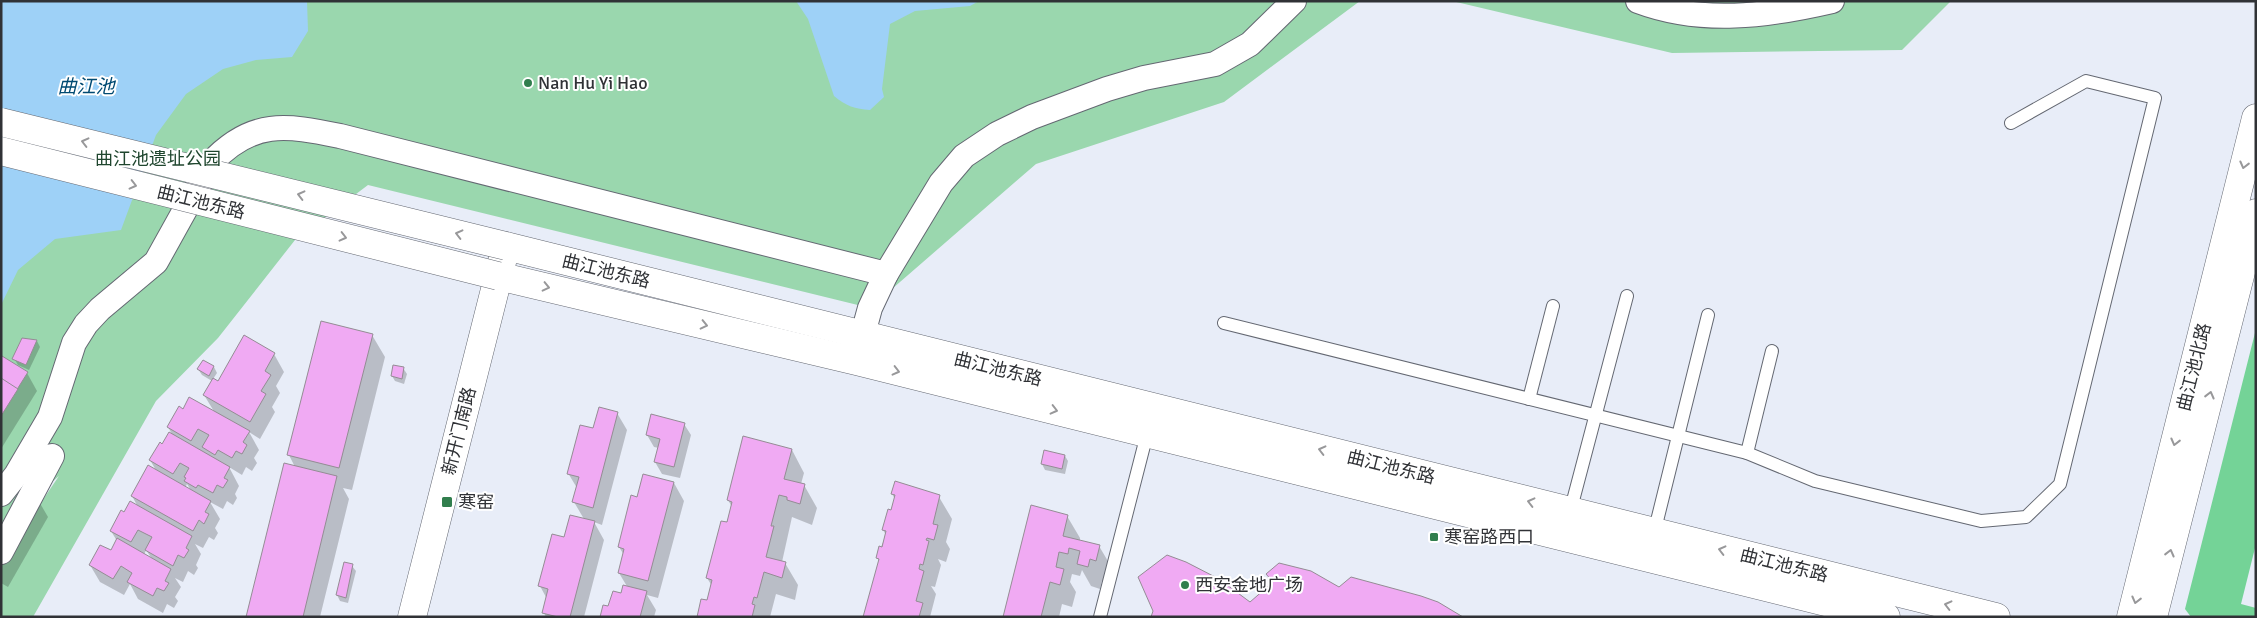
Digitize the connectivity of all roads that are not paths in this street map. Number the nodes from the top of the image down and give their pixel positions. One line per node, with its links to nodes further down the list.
1 (1294, 1): 10 (street)
2 (1638, 1): 3 (street)
3 (1832, 1)
4 (2256, 118): 33 (main road, 曲江池北路, one-way to 33)
5 (1, 122): 9 (main road, 曲江池东路, one-way to 5, bridge)
6 (2011, 123): 23 (lane)
7 (1, 151): 11 (main road, 曲江池东路, one-way to 11, bridge)
8 (2256, 213): 34 (main road, 曲江池北路, one-way to 8)
9 (506, 246): 11 (main road, 新开门南路); 16 (main road, 曲江池东路)
10 (886, 274): 16 (street); 24 (street)
11 (498, 276): 18 (main road, 曲江池东路, one-way to 18); 29 (main road, 新开门南路)
12 (1626, 296): 20 (lane)
13 (1553, 306): 19 (lane)
14 (1708, 315): 22 (lane)
15 (1224, 323): 19 (lane)
16 (862, 335): 18 (street); 25 (main road, 曲江池东路, one-way to 16)
17 (1772, 351): 23 (lane)
18 (856, 361): 21 (main road, 曲江池东路, one-way to 21)
19 (1529, 399): 20 (lane)
20 (1596, 416): 22 (lane); 25 (lane)
21 (1147, 434): 30 (lane); 31 (main road, 曲江池东路)
22 (1679, 436): 23 (lane); 27 (lane)
23 (1747, 453)
24 (1, 494)
25 (1570, 512): 27 (main road, 曲江池东路)
26 (1, 517): 28 (street)
27 (1654, 533): 32 (main road, 曲江池东路, one-way to 27)
28 (1, 552)
29 (412, 617)
30 (1100, 617)
31 (1886, 617)
32 (1996, 617)
33 (2131, 617)
34 (2153, 617)

